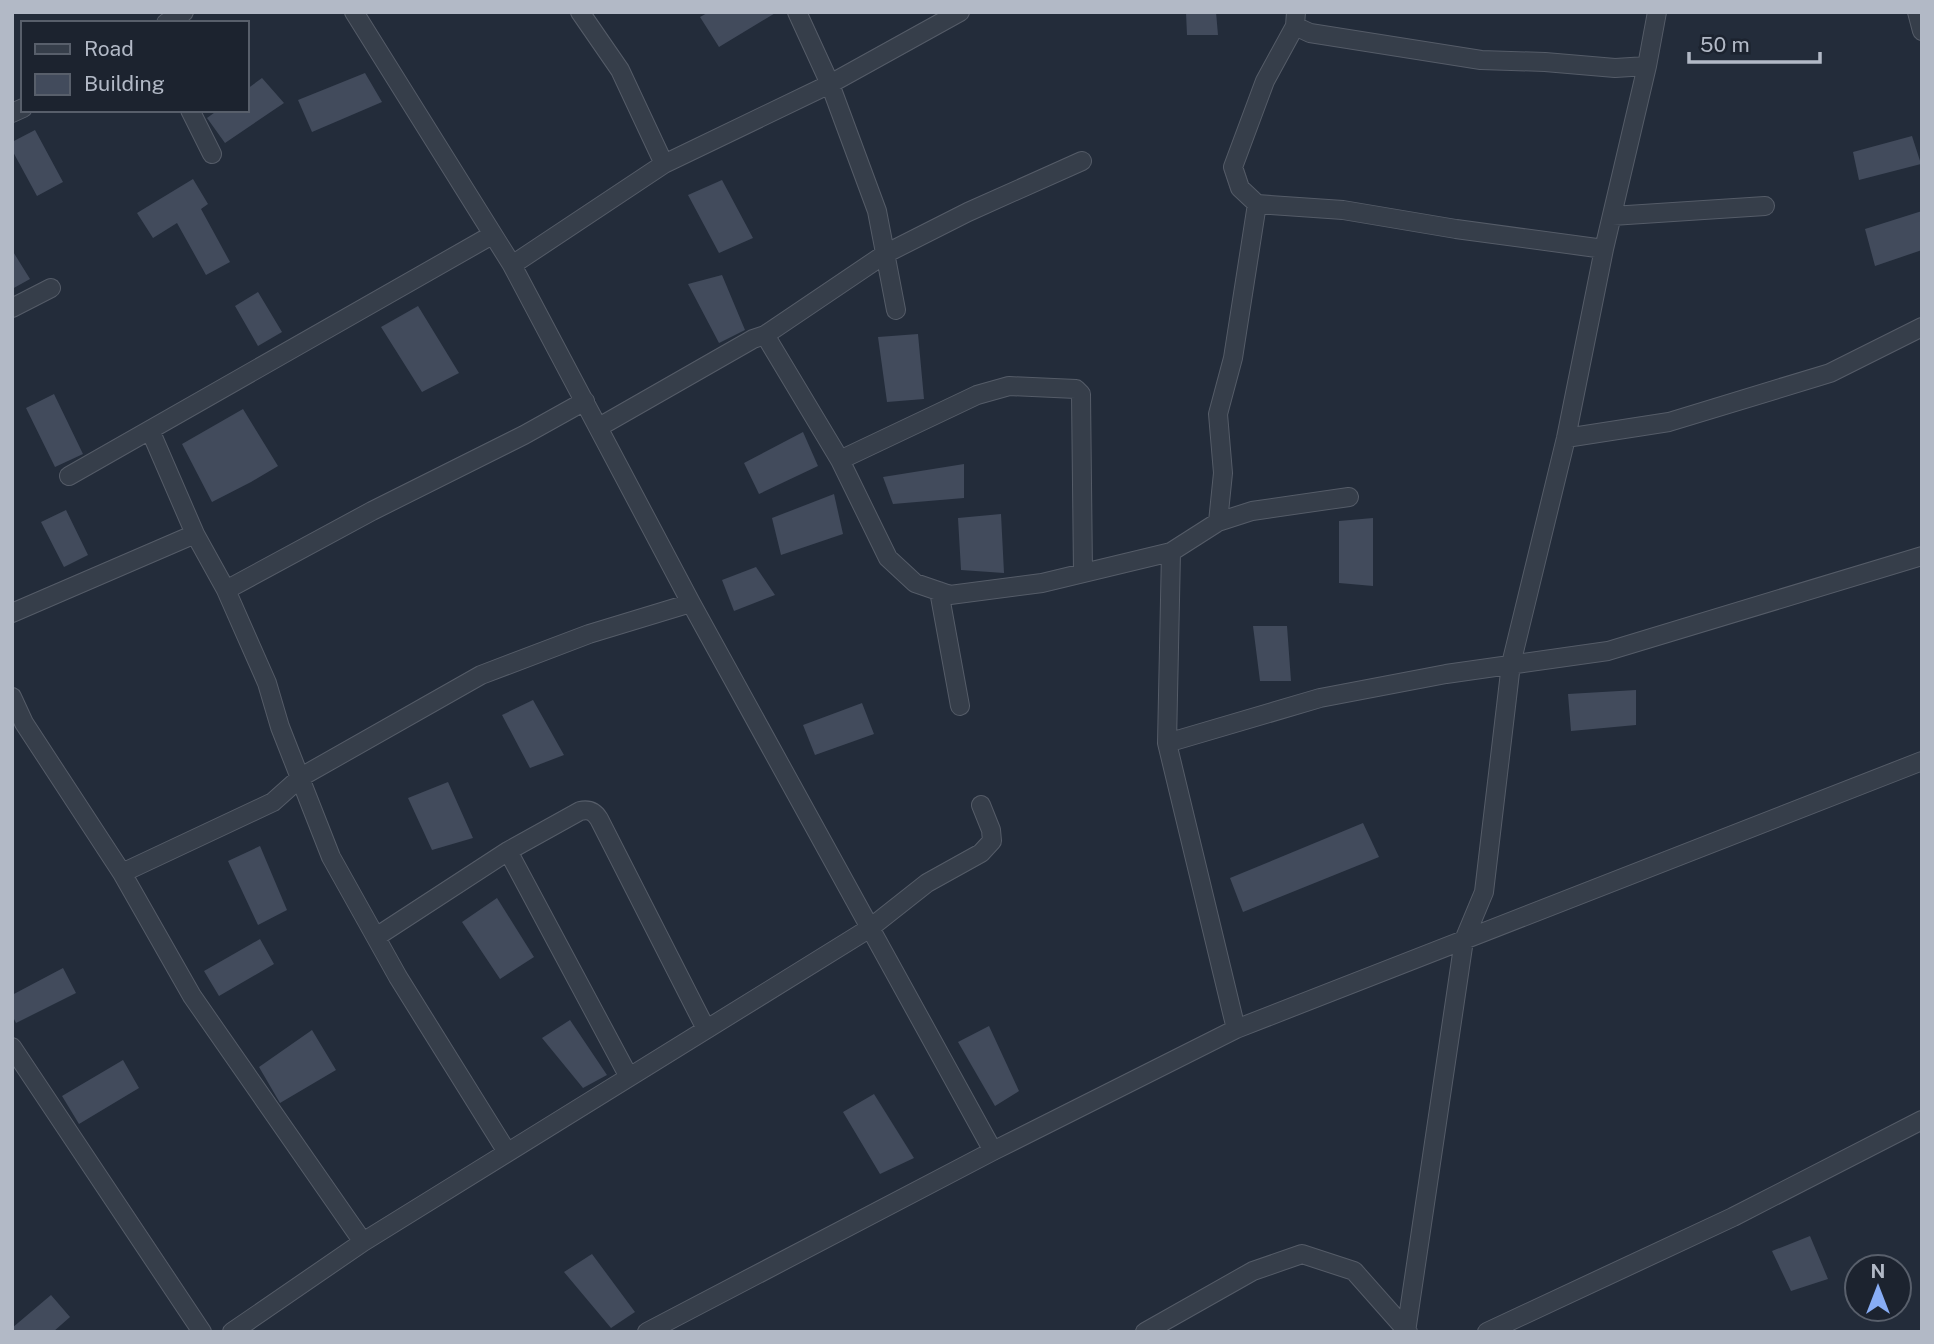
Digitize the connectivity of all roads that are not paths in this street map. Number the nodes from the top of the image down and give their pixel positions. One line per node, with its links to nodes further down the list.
1 (354, 12): 18 (street)
2 (580, 12): 14 (street)
3 (797, 12): 10 (street)
4 (960, 12): 10 (street)
5 (1657, 12): 9 (street)
6 (1917, 12): 8 (street)
7 (1296, 19): 9 (street); 15 (street)
8 (1922, 32)
9 (1647, 66): 17 (street)
10 (830, 84): 14 (street); 20 (street)
11 (191, 112): 12 (street)
12 (212, 153)
13 (1082, 161): 20 (street)
14 (664, 164): 21 (street)
15 (1257, 204): 19 (street); 34 (street)
16 (1765, 206): 17 (street)
17 (1612, 216): 19 (street)
18 (492, 236): 21 (street); 29 (street)
19 (1604, 249): 30 (street)
20 (885, 254): 24 (street); 26 (street)
21 (512, 265): 27 (street)
22 (51, 288): 23 (street)
23 (12, 308)
24 (896, 310)
25 (1922, 327): 30 (street)
26 (765, 335): 28 (street); 31 (street)
27 (585, 401): 28 (street); 39 (street)
28 (599, 428): 41 (street)
29 (150, 430): 32 (street); 35 (street)
30 (1566, 438): 43 (street)
31 (839, 460): 38 (street); 40 (street)
32 (69, 476)
33 (1349, 497): 34 (street)
34 (1218, 522): 36 (street)
35 (195, 534): 39 (street); 42 (street)
36 (1171, 552): 38 (street); 46 (street)
37 (1922, 556): 43 (street)
38 (1083, 573): 40 (street)
39 (226, 590): 48 (street)
40 (939, 592): 45 (street)
41 (691, 603): 48 (street); 52 (street)
42 (12, 613)
43 (1511, 664): 46 (street); 54 (street)
44 (12, 697): 51 (street)
45 (960, 706)
46 (1167, 743): 56 (street)
47 (1922, 761): 54 (street)
48 (301, 777): 51 (street); 53 (street)
49 (981, 805): 52 (street)
50 (508, 851): 53 (street); 55 (street); 58 (street)
51 (122, 873): 62 (street)
52 (870, 928): 55 (street); 60 (street)
53 (376, 937): 61 (street)
54 (1464, 940): 56 (street); 63 (street)
55 (706, 1029): 58 (street)
56 (1236, 1029): 60 (street)
57 (12, 1046): 64 (street)
58 (629, 1077): 61 (street)
59 (1922, 1120): 68 (street)
60 (993, 1151): 66 (street)
61 (508, 1152): 62 (street)
62 (363, 1242): 65 (street)
63 (1407, 1331): 67 (street)
64 (202, 1332)
65 (232, 1332)
66 (648, 1332)
67 (1145, 1332)
68 (1487, 1332)

